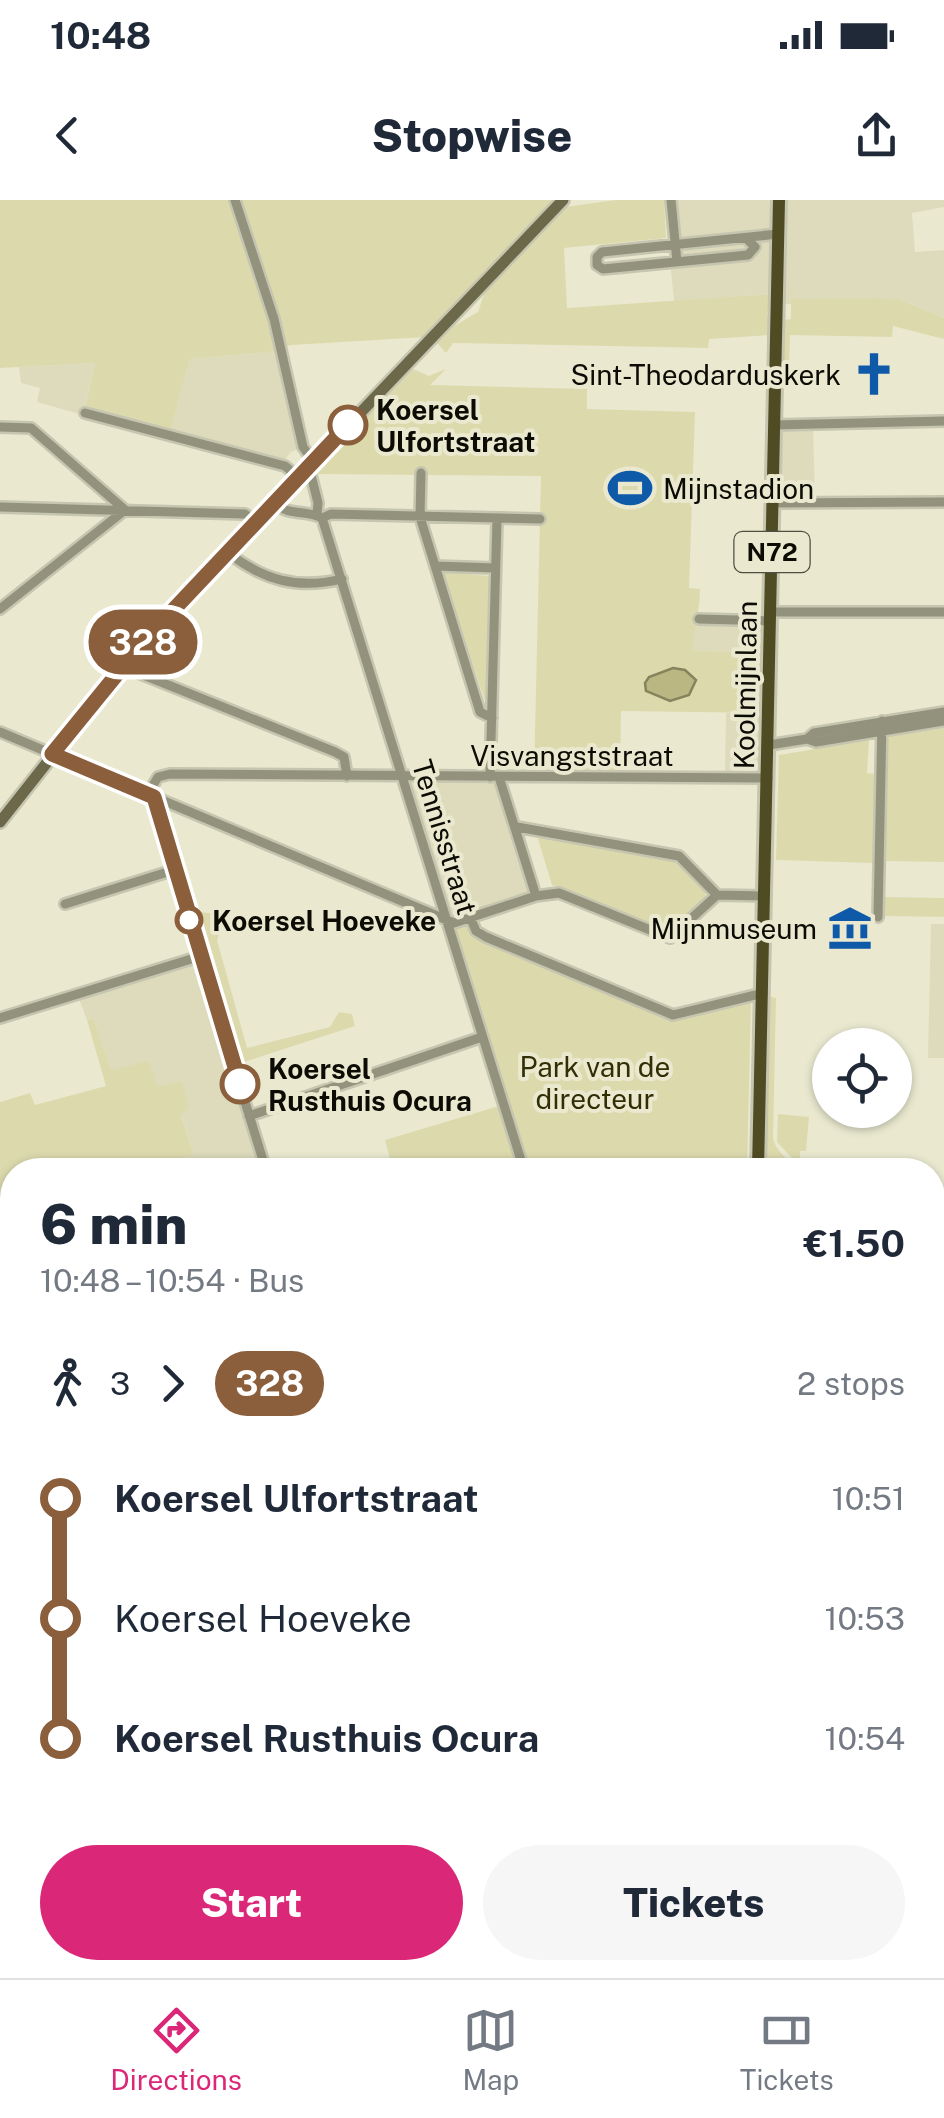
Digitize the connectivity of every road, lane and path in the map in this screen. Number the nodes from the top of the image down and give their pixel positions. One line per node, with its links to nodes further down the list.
1 (235, 200): 13 (street)
2 (563, 200): 13 (street)
3 (671, 200): 7 (street)
4 (779, 200): 5 (main road, Koolmijnlaan / N72)
5 (778, 234): 6 (street); 11 (main road, Koolmijnlaan / N72)
6 (746, 238): 7 (street); 8 (street)
7 (675, 245): 8 (street); 8 (street)
8 (677, 262)
9 (85, 414): 15 (street)
10 (944, 421): 11 (street)
11 (774, 425): 18 (main road, Koolmijnlaan / N72)
12 (0, 428): 20 (street)
13 (314, 461): 15 (street)
14 (422, 473): 22 (street)
15 (305, 476): 17 (street); 21 (street, Tennisstraat)
16 (944, 502): 18 (street)
17 (274, 503): 21 (street); 25 (street)
18 (773, 503): 32 (main road, Koolmijnlaan / N72)
19 (0, 507): 20 (street)
20 (125, 510): 25 (street); 30 (street)
21 (320, 516): 22 (street); 29 (street, Tennisstraat)
22 (420, 517): 23 (street); 27 (street)
23 (497, 519): 24 (street); 28 (street)
24 (540, 519)
25 (255, 522): 26 (street)
26 (227, 552): 29 (street); 34 (street)
27 (435, 566): 28 (street); 36 (street)
28 (495, 568): 36 (street)
29 (342, 579): 42 (street, Tennisstraat)
30 (0, 609)
31 (944, 612): 32 (street)
32 (771, 617): 33 (street); 40 (main road, Koolmijnlaan / N72)
33 (699, 619)
34 (121, 666): 41 (street); 43 (street)
35 (944, 712): 38 (street)
36 (492, 718): 44 (street)
37 (944, 721): 38 (street)
38 (881, 726): 40 (street); 54 (street)
39 (0, 732): 41 (street)
40 (769, 745): 45 (main road, Koolmijnlaan / N72)
41 (52, 754): 46 (street); 47 (street)
42 (403, 775): 43 (street, Visvangststraat); 44 (street, Visvangststraat); 56 (street, Tennisstraat)
43 (347, 776): 46 (street, Visvangststraat)
44 (494, 777): 45 (street, Visvangststraat); 48 (street)
45 (769, 778): 52 (main road, Koolmijnlaan / N72)
46 (154, 797): 49 (street); 56 (street)
47 (0, 822)
48 (516, 828): 50 (street); 51 (street)
49 (174, 870): 53 (street); 57 (street)
50 (718, 895): 51 (street); 52 (street)
51 (541, 896): 55 (street)
52 (765, 896): 58 (main road, Koolmijnlaan / N72)
53 (65, 904)
54 (878, 917)
55 (470, 918): 56 (street); 58 (street)
56 (447, 921): 60 (street, Tennisstraat)
57 (200, 956): 59 (street); 61 (street)
58 (762, 994): 64 (main road, Koolmijnlaan / N72)
59 (0, 1018)
60 (482, 1037): 61 (street); 63 (street, Tennisstraat)
61 (250, 1116): 62 (street)
62 (262, 1158)
63 (520, 1158)
64 (758, 1158)

